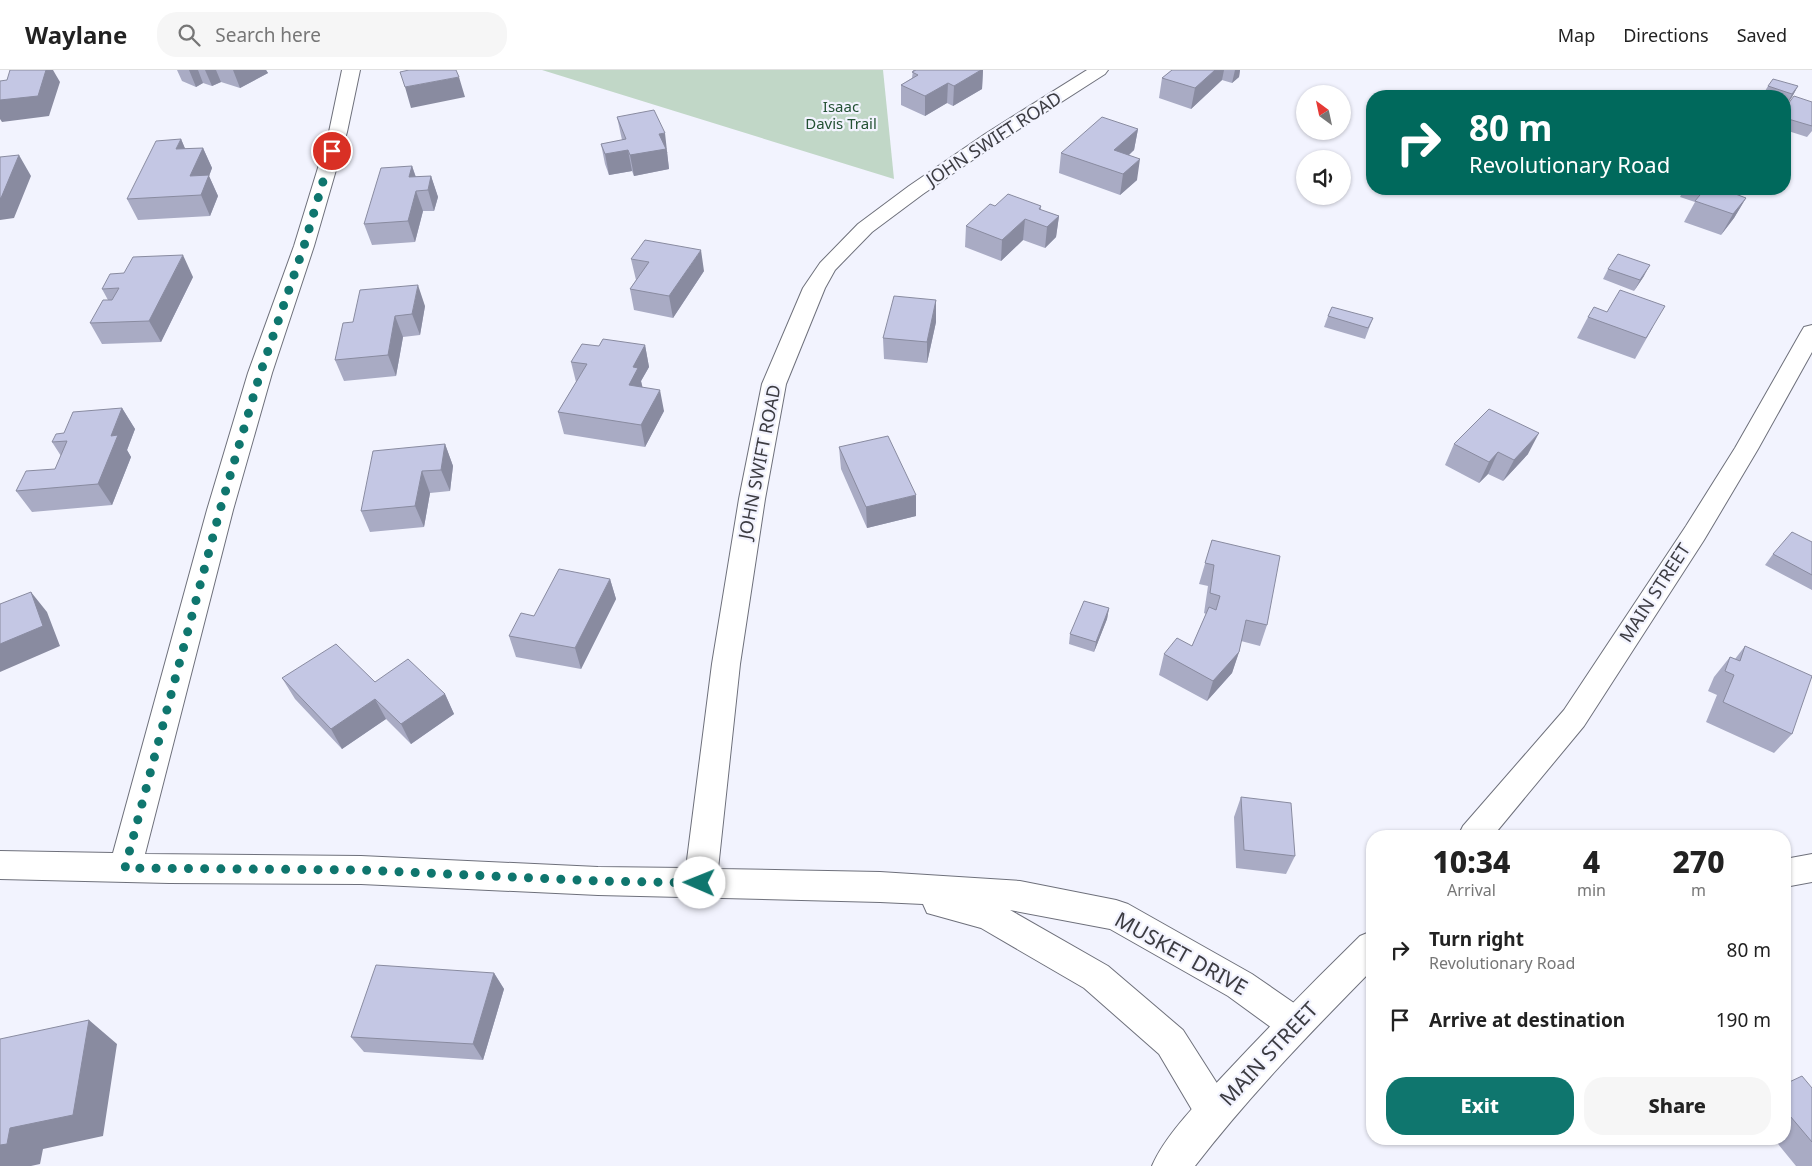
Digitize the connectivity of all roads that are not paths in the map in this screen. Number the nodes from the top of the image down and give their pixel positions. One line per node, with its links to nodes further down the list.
1 (351, 70): 6 (street)
2 (1098, 70): 9 (street, JOHN SWIFT ROAD)
3 (1812, 332): 4 (street, MAIN STREET)
4 (1479, 830)
5 (0, 865): 6 (street, MUSKET DRIVE)
6 (125, 868): 9 (street, MUSKET DRIVE)
7 (1812, 868): 8 (street)
8 (1791, 872)
9 (700, 883): 10 (street, MUSKET DRIVE)
10 (880, 888): 12 (street, MUSKET DRIVE); 13 (street, MUSKET DRIVE)
11 (1366, 953): 12 (street, MAIN STREET)
12 (1295, 1024): 13 (street, MAIN STREET)
13 (1214, 1112): 14 (street, MAIN STREET)
14 (1171, 1166)

